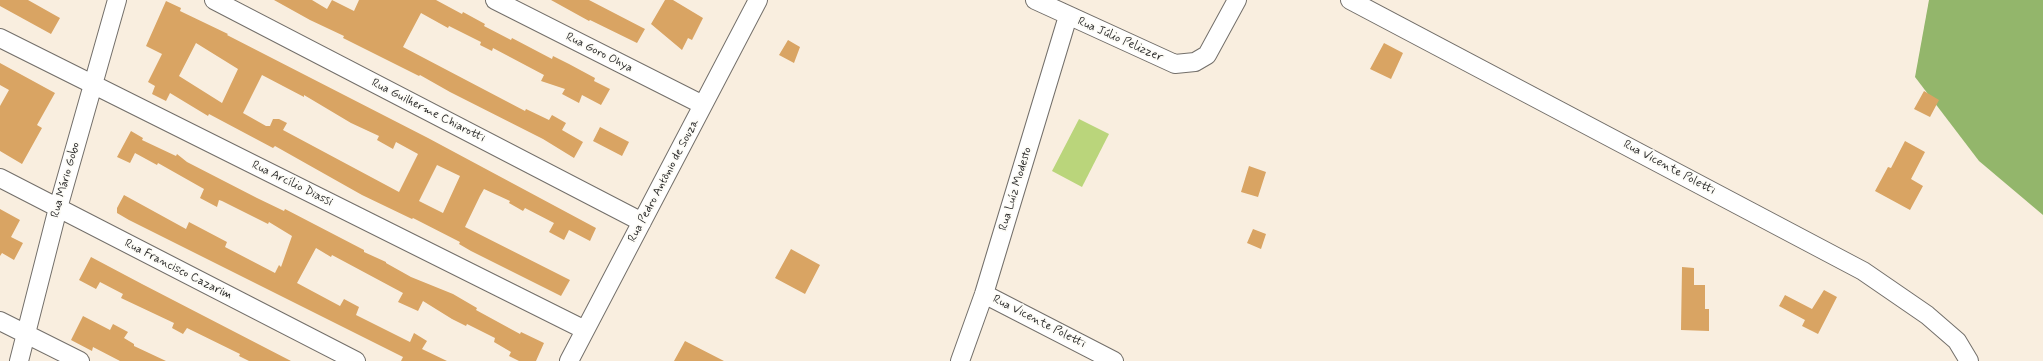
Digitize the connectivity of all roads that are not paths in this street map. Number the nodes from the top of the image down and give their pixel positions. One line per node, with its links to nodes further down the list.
1 (117, 0): 10 (street, Rua Mário Gobo)
2 (214, 0): 14 (street, Rua Guilherme Chiarotti)
3 (495, 0): 11 (street, Rua Goro Ohya)
4 (758, 0): 11 (street, Rua Pedro Antônio de Souza)
5 (1034, 0): 8 (street, Rua Júlio Pelizzer)
6 (1237, 0): 8 (street, Rua Júlio Pelizzer)
7 (1350, 0): 25 (street, Rua Vicente Poletti)
8 (1068, 16): 15 (street, Rua Luíz Modesto)
9 (0, 38): 10 (street, Rua Arcílio Diassi)
10 (93, 85): 13 (street, Rua Mário Gobo); 17 (street, Rua Arcílio Diassi)
11 (703, 105): 14 (street, Rua Pedro Antônio de Souza)
12 (0, 178): 13 (street, Rua Francisco Cazarim)
13 (58, 208): 18 (street, Rua Mário Gobo); 21 (street, Rua Francisco Cazarim)
14 (642, 222): 17 (street, Rua Pedro Antônio de Souza)
15 (984, 294): 23 (street, Rua Luíz Modesto); 24 (street, Rua Vicente Poletti)
16 (0, 321): 18 (street)
17 (585, 330): 22 (street, Rua Pedro Antônio de Souza)
18 (26, 334): 19 (street, Rua Mário Gobo); 20 (street)
19 (19, 361)
20 (80, 361)
21 (356, 361)
22 (569, 361)
23 (960, 361)
24 (1114, 361)
25 (1968, 361)

